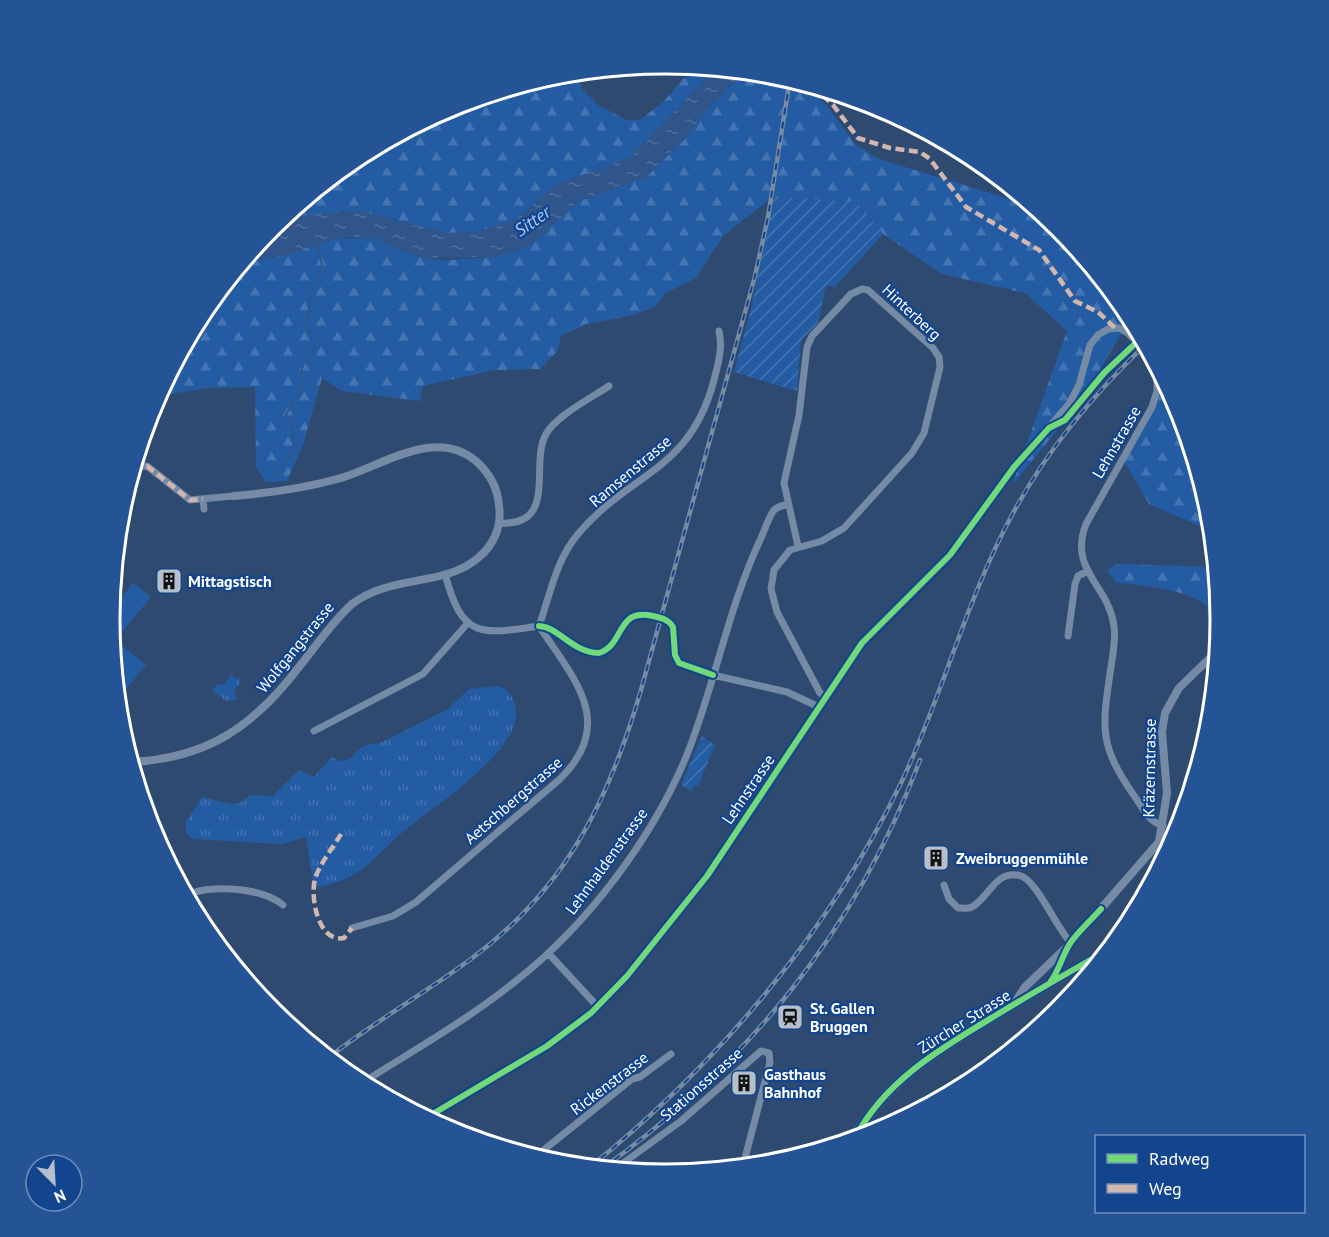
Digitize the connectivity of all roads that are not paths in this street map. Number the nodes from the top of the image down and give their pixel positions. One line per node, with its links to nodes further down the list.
1 (719, 331): 15 (street, Ramsenstrasse)
2 (1129, 334): 19 (street, Lehnstrasse)
3 (609, 386): 10 (street)
4 (1157, 386): 12 (street, Lehnstrasse)
5 (141, 466): 7 (street)
6 (234, 496): 7 (street); 10 (street)
7 (203, 499): 9 (street)
8 (788, 504): 11 (street, Hinterberg); 11 (street, Hinterberg); 18 (street, Lehnhaldenstrasse)
9 (204, 509)
10 (499, 523): 13 (street, Wolfgangstrasse)
11 (798, 546): 19 (street, Hinterberg)
12 (1086, 572): 16 (street); 23 (street, Lehnstrasse)
13 (445, 574): 14 (street); 22 (street, Wolfgangstrasse)
14 (467, 624): 15 (street); 21 (street)
15 (538, 627): 28 (street, Aetschbergstrasse)
16 (1068, 636)
17 (1207, 660): 23 (street, Kräzernstrasse)
18 (713, 675): 20 (street); 30 (street, Lehnhaldenstrasse)
19 (825, 697): 20 (street, Lehnstrasse)
20 (819, 707): 36 (street, Lehnstrasse)
21 (314, 731)
22 (138, 761)
23 (1163, 825): 24 (street, Kräzernstrasse)
24 (1159, 842): 29 (street, Kräzernstrasse)
25 (944, 885): 29 (street)
26 (194, 893): 27 (street)
27 (283, 905)
28 (352, 928)
29 (1071, 943): 32 (street, Kräzernstrasse); 35 (street, Kräzernstrasse)
30 (549, 954): 36 (street); 38 (street, Lehnhaldenstrasse)
31 (1088, 961): 33 (main road, Zürcher Strasse)
32 (1060, 968): 33 (street); 34 (street, Kräzernstrasse)
33 (1075, 968): 34 (main road, Zürcher Strasse)
34 (1049, 984): 35 (main road, Zürcher Strasse)
35 (1013, 1005): 40 (main road, Zürcher Strasse)
36 (597, 1007): 39 (street, Lehnstrasse)
37 (671, 1054): 41 (street, Rickenstrasse)
38 (371, 1077)
39 (435, 1113)
40 (862, 1126)
41 (544, 1150)
42 (745, 1157): 43 (street, Stationsstrasse)
43 (625, 1162)

